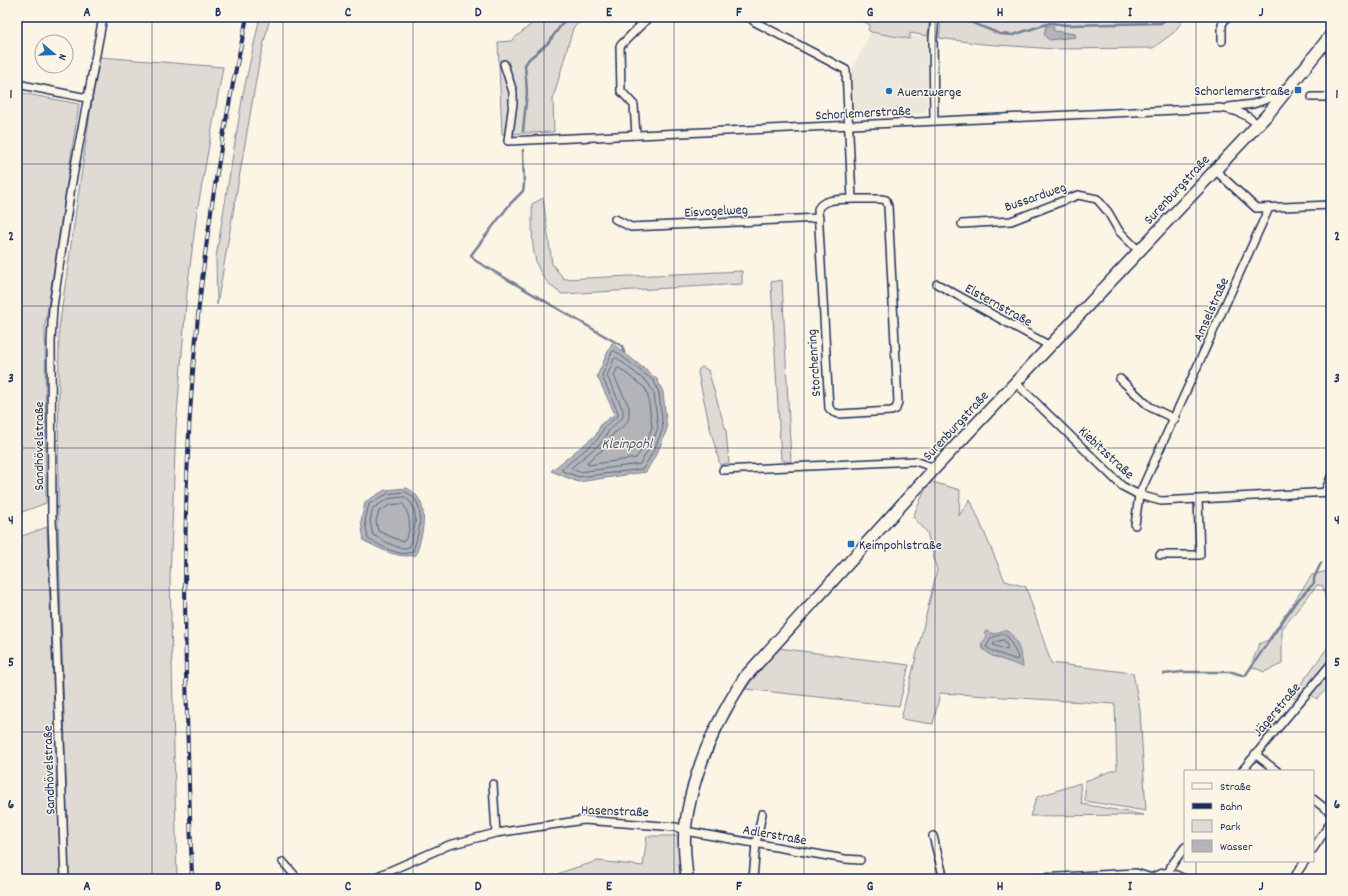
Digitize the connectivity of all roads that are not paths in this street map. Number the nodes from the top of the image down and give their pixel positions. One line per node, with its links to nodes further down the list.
1 (103, 17): 13 (street, Sandhövelstraße)
2 (649, 17): 18 (street)
3 (749, 17): 17 (street)
4 (935, 17): 15 (street)
5 (1228, 17): 7 (street)
6 (1331, 35): 10 (street, Surenburgstraße)
7 (1222, 41)
8 (504, 64): 18 (street, Schorlemerstraße)
9 (17, 84): 13 (street)
10 (1285, 93): 14 (street, Schorlemerstraße); 16 (street, Surenburgstraße)
11 (1312, 97): 12 (street)
12 (1331, 97)
13 (87, 98): 59 (street, Sandhövelstraße)
14 (1219, 108): 15 (street, Schorlemerstraße); 16 (street, Schorlemerstraße)
15 (934, 121): 17 (street, Schorlemerstraße)
16 (1258, 124): 19 (street, Surenburgstraße)
17 (848, 126): 18 (street, Schorlemerstraße); 20 (street)
18 (636, 135)
19 (1215, 170): 22 (street); 26 (street, Surenburgstraße)
20 (852, 199): 23 (street, Storchenring); 23 (street, Storchenring)
21 (1331, 205): 22 (street)
22 (1269, 208): 31 (street, Amselstraße)
23 (818, 218): 24 (street, Eisvogelweg)
24 (615, 219)
25 (962, 224): 26 (street, Bussardweg)
26 (1139, 251): 28 (street, Surenburgstraße)
27 (937, 284): 28 (street, Elsternstraße)
28 (1050, 346): 30 (street, Surenburgstraße)
29 (1120, 379): 31 (street)
30 (1016, 383): 32 (street, Surenburgstraße); 36 (street, Kiebitzstraße)
31 (1175, 419): 36 (street, Amselstraße)
32 (935, 468): 33 (street); 49 (street, Surenburgstraße)
33 (723, 470)
34 (1331, 477): 35 (street)
35 (1328, 492): 37 (street, Kiebitzstraße)
36 (1139, 496): 37 (street, Kiebitzstraße); 38 (street, Amselstraße)
37 (1198, 500): 39 (street)
38 (1135, 525)
39 (1160, 556)
40 (1331, 664): 41 (street, Jägerstraße)
41 (1255, 754): 42 (street, Jägerstraße); 43 (street)
42 (1243, 770)
43 (1276, 770)
44 (493, 784): 50 (street)
45 (1314, 800): 47 (street)
46 (762, 814): 52 (street)
47 (1331, 814)
48 (1331, 822): 54 (street)
49 (685, 831): 50 (street, Hasenstraße); 52 (street, Adlerstraße); 62 (street, Surenburgstraße)
50 (496, 833): 61 (street, Hasenstraße)
51 (933, 836): 64 (street)
52 (756, 844): 55 (street, Adlerstraße); 63 (street)
53 (1184, 848): 58 (street)
54 (1314, 848)
55 (860, 860)
56 (283, 862): 60 (street)
57 (1304, 862): 68 (street)
58 (1169, 872): 66 (street); 67 (street)
59 (65, 879)
60 (298, 879)
61 (371, 879)
62 (687, 879)
63 (753, 879)
64 (944, 879)
65 (1022, 879): 66 (street)
66 (1152, 879)
67 (1185, 879)
68 (1293, 879)

